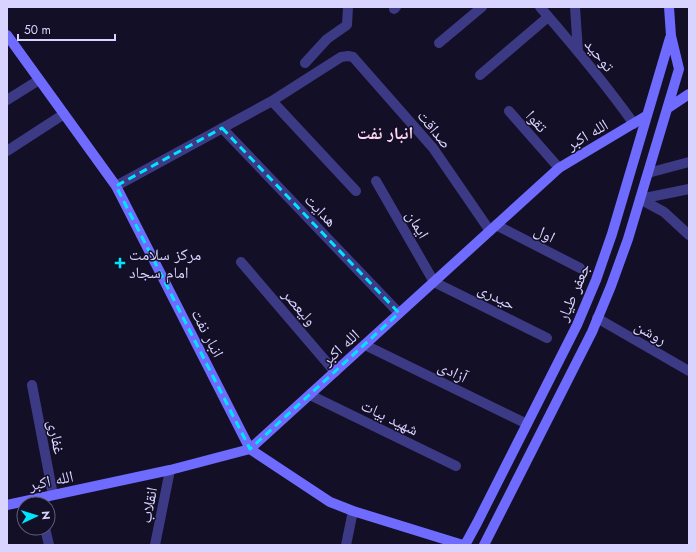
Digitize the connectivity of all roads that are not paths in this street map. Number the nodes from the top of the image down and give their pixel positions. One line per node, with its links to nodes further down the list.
1 (348, 7): 11 (street)
2 (482, 7): 9 (street)
3 (540, 7): 6 (street, توحید)
4 (575, 7): 10 (street)
5 (669, 7): 8 (street, جعفر طیار)
6 (548, 17): 10 (street, توحید); 12 (street)
7 (7, 35): 13 (street, انبار نفت)
8 (671, 36): 17 (street, جعفر طیار); 20 (street, جعفر طیار)
9 (439, 43)
10 (578, 52): 21 (street, توحید)
11 (305, 63)
12 (480, 75)
13 (40, 80): 15 (street); 19 (street, انبار نفت)
14 (689, 94): 17 (street)
15 (7, 100)
16 (272, 101): 22 (street); 30 (street); 33 (street, صداقت)
17 (668, 108): 26 (street, جعفر طیار)
18 (508, 111): 25 (street, تقوا)
19 (64, 114): 23 (street); 28 (street, انبار نفت)
20 (646, 116): 21 (street, الله اکبر); 46 (street, جعفر طیار)
21 (634, 124): 25 (street, الله اکبر)
22 (222, 128): 28 (street); 38 (street, هدایت)
23 (7, 151)
24 (689, 162): 26 (street)
25 (559, 168): 33 (street, الله اکبر)
26 (648, 173): 31 (street, جعفر طیار)
27 (376, 181): 37 (street, ایمان)
28 (116, 186): 47 (street, انبار نفت)
29 (689, 189): 31 (street)
30 (356, 191)
31 (640, 199): 32 (street); 39 (street, جعفر طیار)
32 (685, 226): 34 (street)
33 (493, 228): 36 (street, اول); 37 (street, الله اکبر)
34 (689, 235)
35 (241, 262): 43 (street, ولیعصر)
36 (580, 268)
37 (434, 282): 38 (street, الله اکبر); 40 (street, حیدری)
38 (399, 313): 41 (street, الله اکبر)
39 (597, 318): 42 (street, روشن); 55 (street, جعفر طیار)
40 (547, 338)
41 (365, 345): 43 (street, الله اکبر); 46 (street, آزادی)
42 (689, 371)
43 (335, 372): 45 (street, الله اکبر)
44 (32, 385): 50 (street, غفاری)
45 (310, 395): 47 (street, الله اکبر); 48 (street, شهید بیات)
46 (527, 424): 54 (street, جعفر طیار)
47 (250, 450): 49 (street, الله اکبر); 51 (street)
48 (456, 466)
49 (170, 470): 50 (street, الله اکبر); 52 (street, انقلاب)
50 (53, 495)
51 (353, 511): 53 (street); 54 (street)
52 (155, 545)
53 (346, 545)
54 (464, 545)
55 (484, 545)

